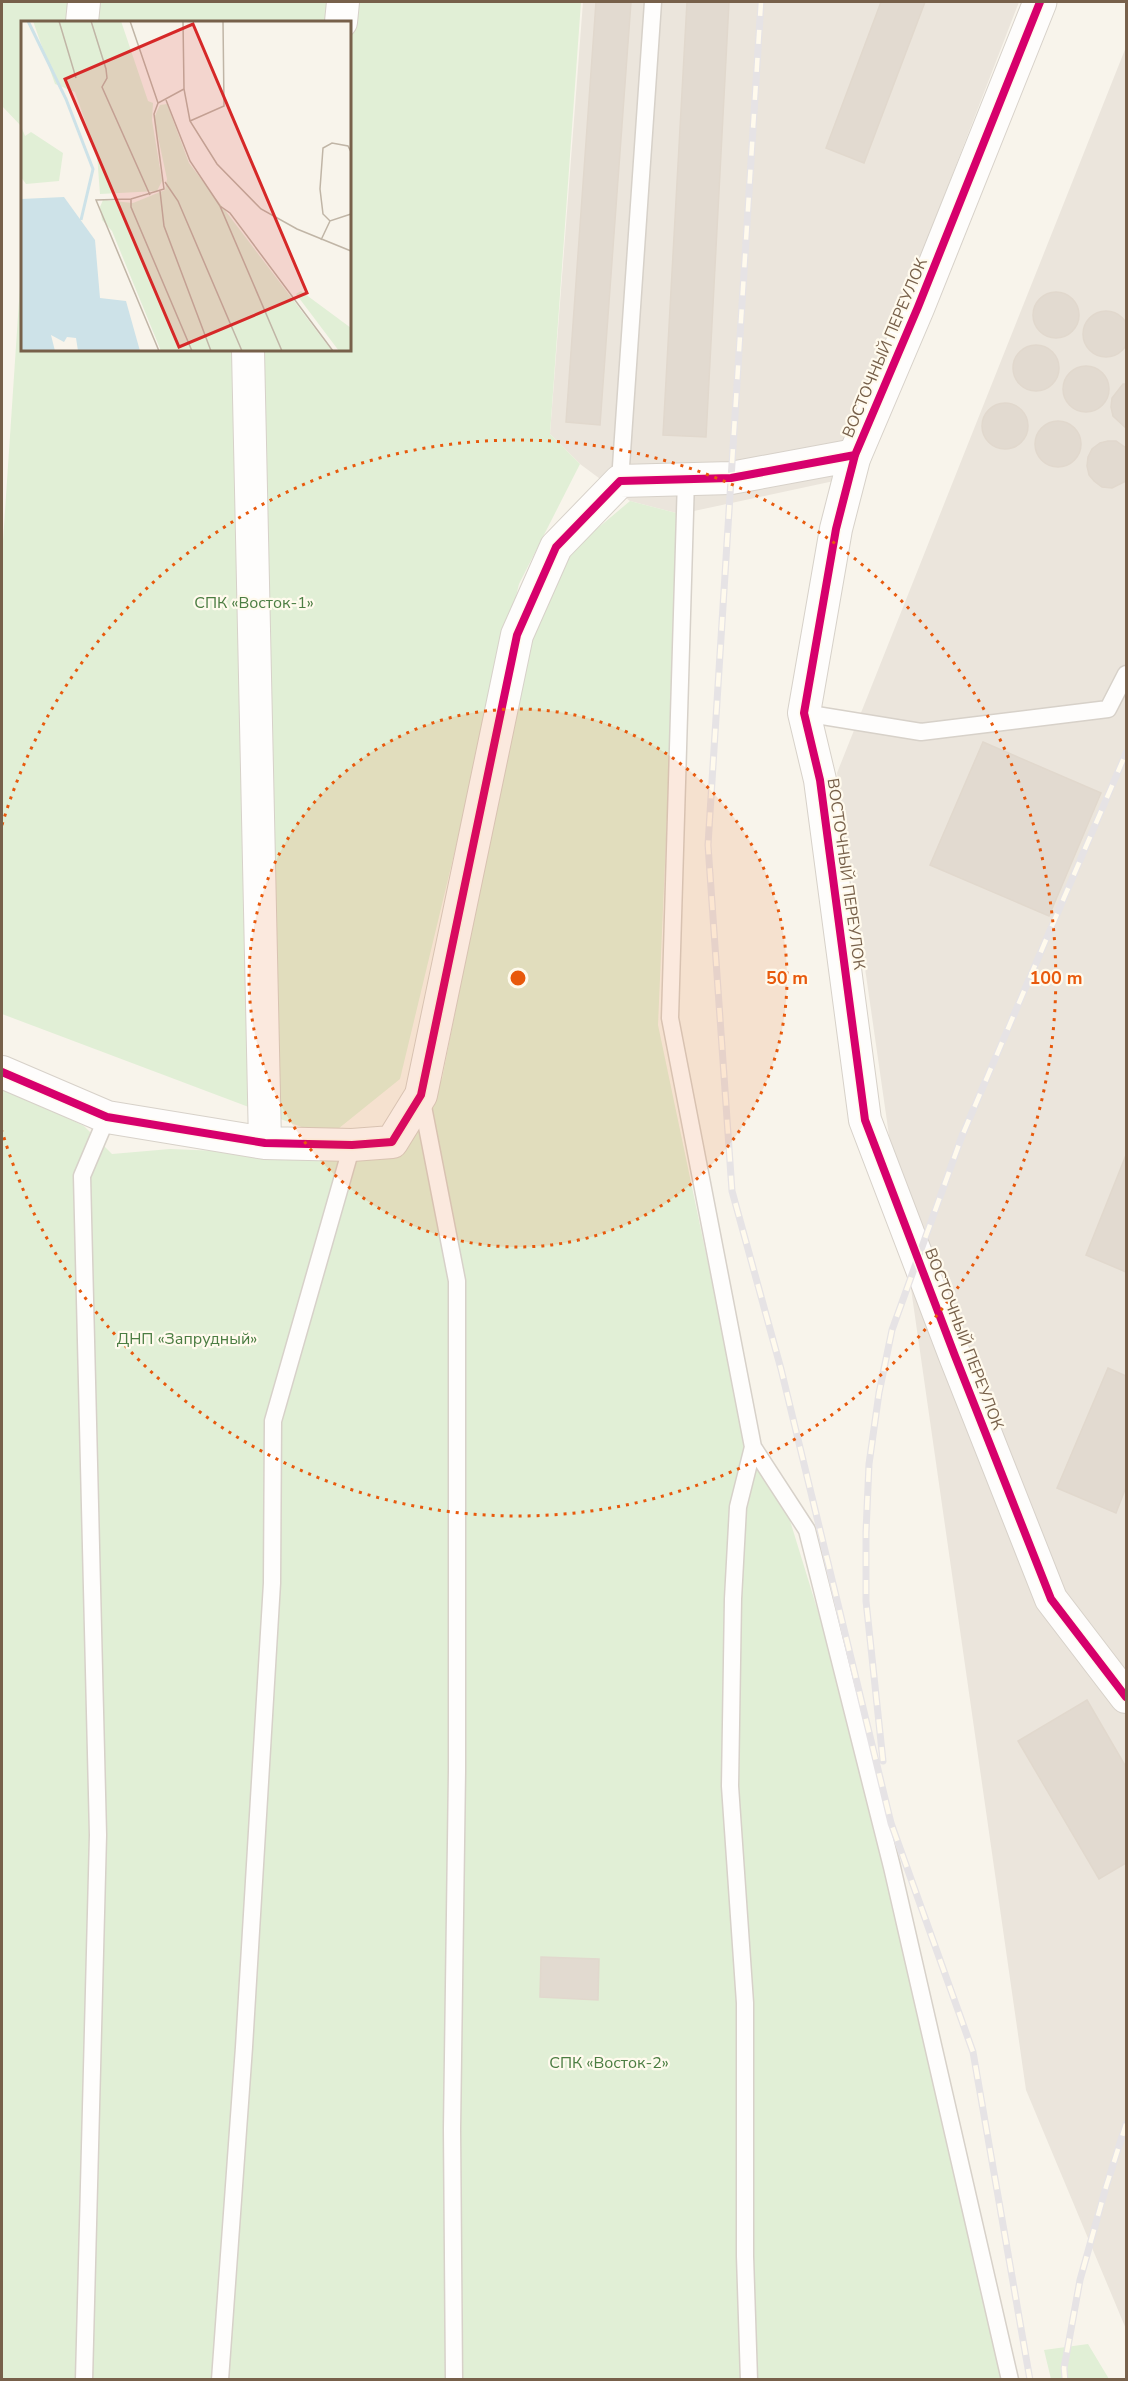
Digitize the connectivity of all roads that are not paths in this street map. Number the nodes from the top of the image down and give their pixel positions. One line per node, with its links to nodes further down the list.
1 (84, 2): 5 (street)
2 (343, 2): 6 (street)
3 (653, 2): 10 (lane)
4 (1040, 2): 8 (street, ВОСТОЧНЫЙ ПЕРЕУЛОК)
5 (82, 21)
6 (341, 21)
7 (248, 351): 16 (street)
8 (855, 455): 9 (street); 12 (street, ВОСТОЧНЫЙ ПЕРЕУЛОК)
9 (686, 479): 10 (street); 18 (lane)
10 (620, 481): 14 (street)
11 (1126, 674): 12 (lane)
12 (804, 713): 19 (street, ВОСТОЧНЫЙ ПЕРЕУЛОК)
13 (2, 1072): 15 (street)
14 (421, 1095): 17 (street); 22 (lane)
15 (107, 1117): 16 (street); 20 (lane)
16 (266, 1143): 17 (street)
17 (352, 1145): 21 (lane)
18 (753, 1447): 23 (lane); 24 (lane)
19 (1126, 1697)
20 (84, 2379)
21 (220, 2379)
22 (454, 2379)
23 (749, 2379)
24 (1010, 2379)

